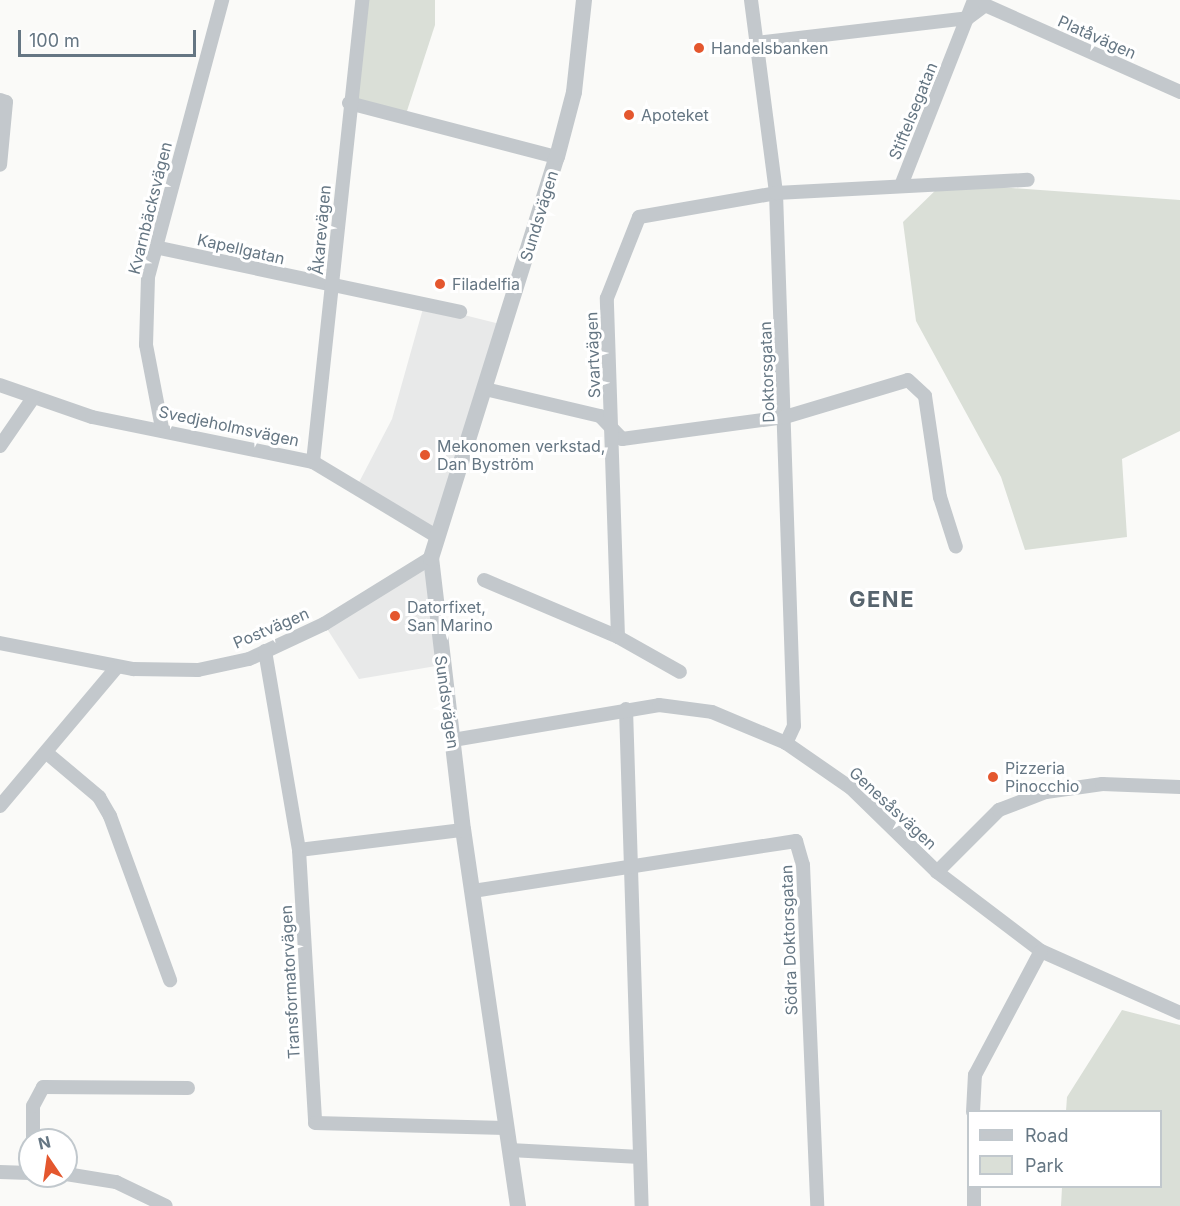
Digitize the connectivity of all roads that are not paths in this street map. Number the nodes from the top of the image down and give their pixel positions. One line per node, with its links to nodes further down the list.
1 (222, 0): 16 (street, Kvarnbäcksvägen)
2 (362, 0): 10 (street, Åkarevägen)
3 (584, 0): 11 (street, Sundsvägen)
4 (751, 0): 7 (street, Doktorsgatan)
5 (974, 0): 6 (street, Stiftelsegatan)
6 (968, 18): 7 (street, Platåvägen); 8 (street, Platåvägen); 14 (street, Stiftelsegatan)
7 (756, 43): 15 (street, Doktorsgatan)
8 (1180, 92)
9 (3, 101): 12 (street)
10 (349, 103): 11 (street); 17 (street, Åkarevägen)
11 (557, 158): 20 (street, Sundsvägen)
12 (0, 165)
13 (1028, 180): 14 (street, Stiftelsegatan)
14 (902, 183): 15 (street)
15 (776, 193): 22 (street, Doktorsgatan); 24 (street, Svartvägen)
16 (155, 247): 17 (street, Kapellgatan); 23 (street, Kvarnbäcksvägen)
17 (332, 286): 18 (street, Kapellgatan); 26 (street, Åkarevägen)
18 (460, 312)
19 (0, 385): 21 (street, Svedjeholmsvägen)
20 (485, 389): 24 (street); 27 (street, Sundsvägen)
21 (33, 398): 23 (street, Svedjeholmsvägen); 25 (street)
22 (785, 417): 24 (street); 28 (street); 38 (street, Doktorsgatan)
23 (162, 428): 26 (street, Svedjeholmsvägen)
24 (611, 429): 31 (street, Svartvägen)
25 (0, 446)
26 (313, 462): 27 (street, Svedjeholmsvägen)
27 (436, 536): 29 (street, Sundsvägen)
28 (956, 547)
29 (431, 558): 33 (street, Postvägen); 37 (street, Sundsvägen)
30 (484, 580): 31 (street)
31 (618, 637): 35 (street)
32 (0, 643): 34 (street, Postvägen)
33 (265, 651): 34 (street, Postvägen); 43 (street, Transformatorvägen)
34 (117, 667): 39 (street)
35 (680, 672)
36 (626, 709): 37 (street, Genesåsvägen); 38 (street, Genesåsvägen); 44 (street)
37 (453, 740): 42 (street, Sundsvägen)
38 (786, 743): 45 (street, Genesåsvägen)
39 (48, 754): 41 (street); 48 (street)
40 (1180, 787): 45 (street)
41 (0, 806)
42 (463, 830): 43 (street); 46 (street, Sundsvägen)
43 (299, 850): 53 (street, Transformatorvägen)
44 (629, 863): 46 (street); 55 (street); 63 (street, Södra Doktorsgatan)
45 (937, 872): 47 (street, Genesåsvägen)
46 (473, 891): 53 (street, Sundsvägen)
47 (1041, 951): 49 (street, Genesåsvägen); 51 (street)
48 (170, 980)
49 (1180, 1013)
50 (188, 1088): 52 (street)
51 (974, 1110)
52 (33, 1128)
53 (505, 1128): 54 (street, Sundsvägen)
54 (510, 1150): 55 (street); 61 (street, Sundsvägen)
55 (640, 1157): 62 (street)
56 (0, 1172): 57 (street)
57 (18, 1173)
58 (78, 1176): 60 (street)
59 (974, 1188): 64 (street)
60 (166, 1206)
61 (518, 1206)
62 (642, 1206)
63 (817, 1206)
64 (974, 1206)

